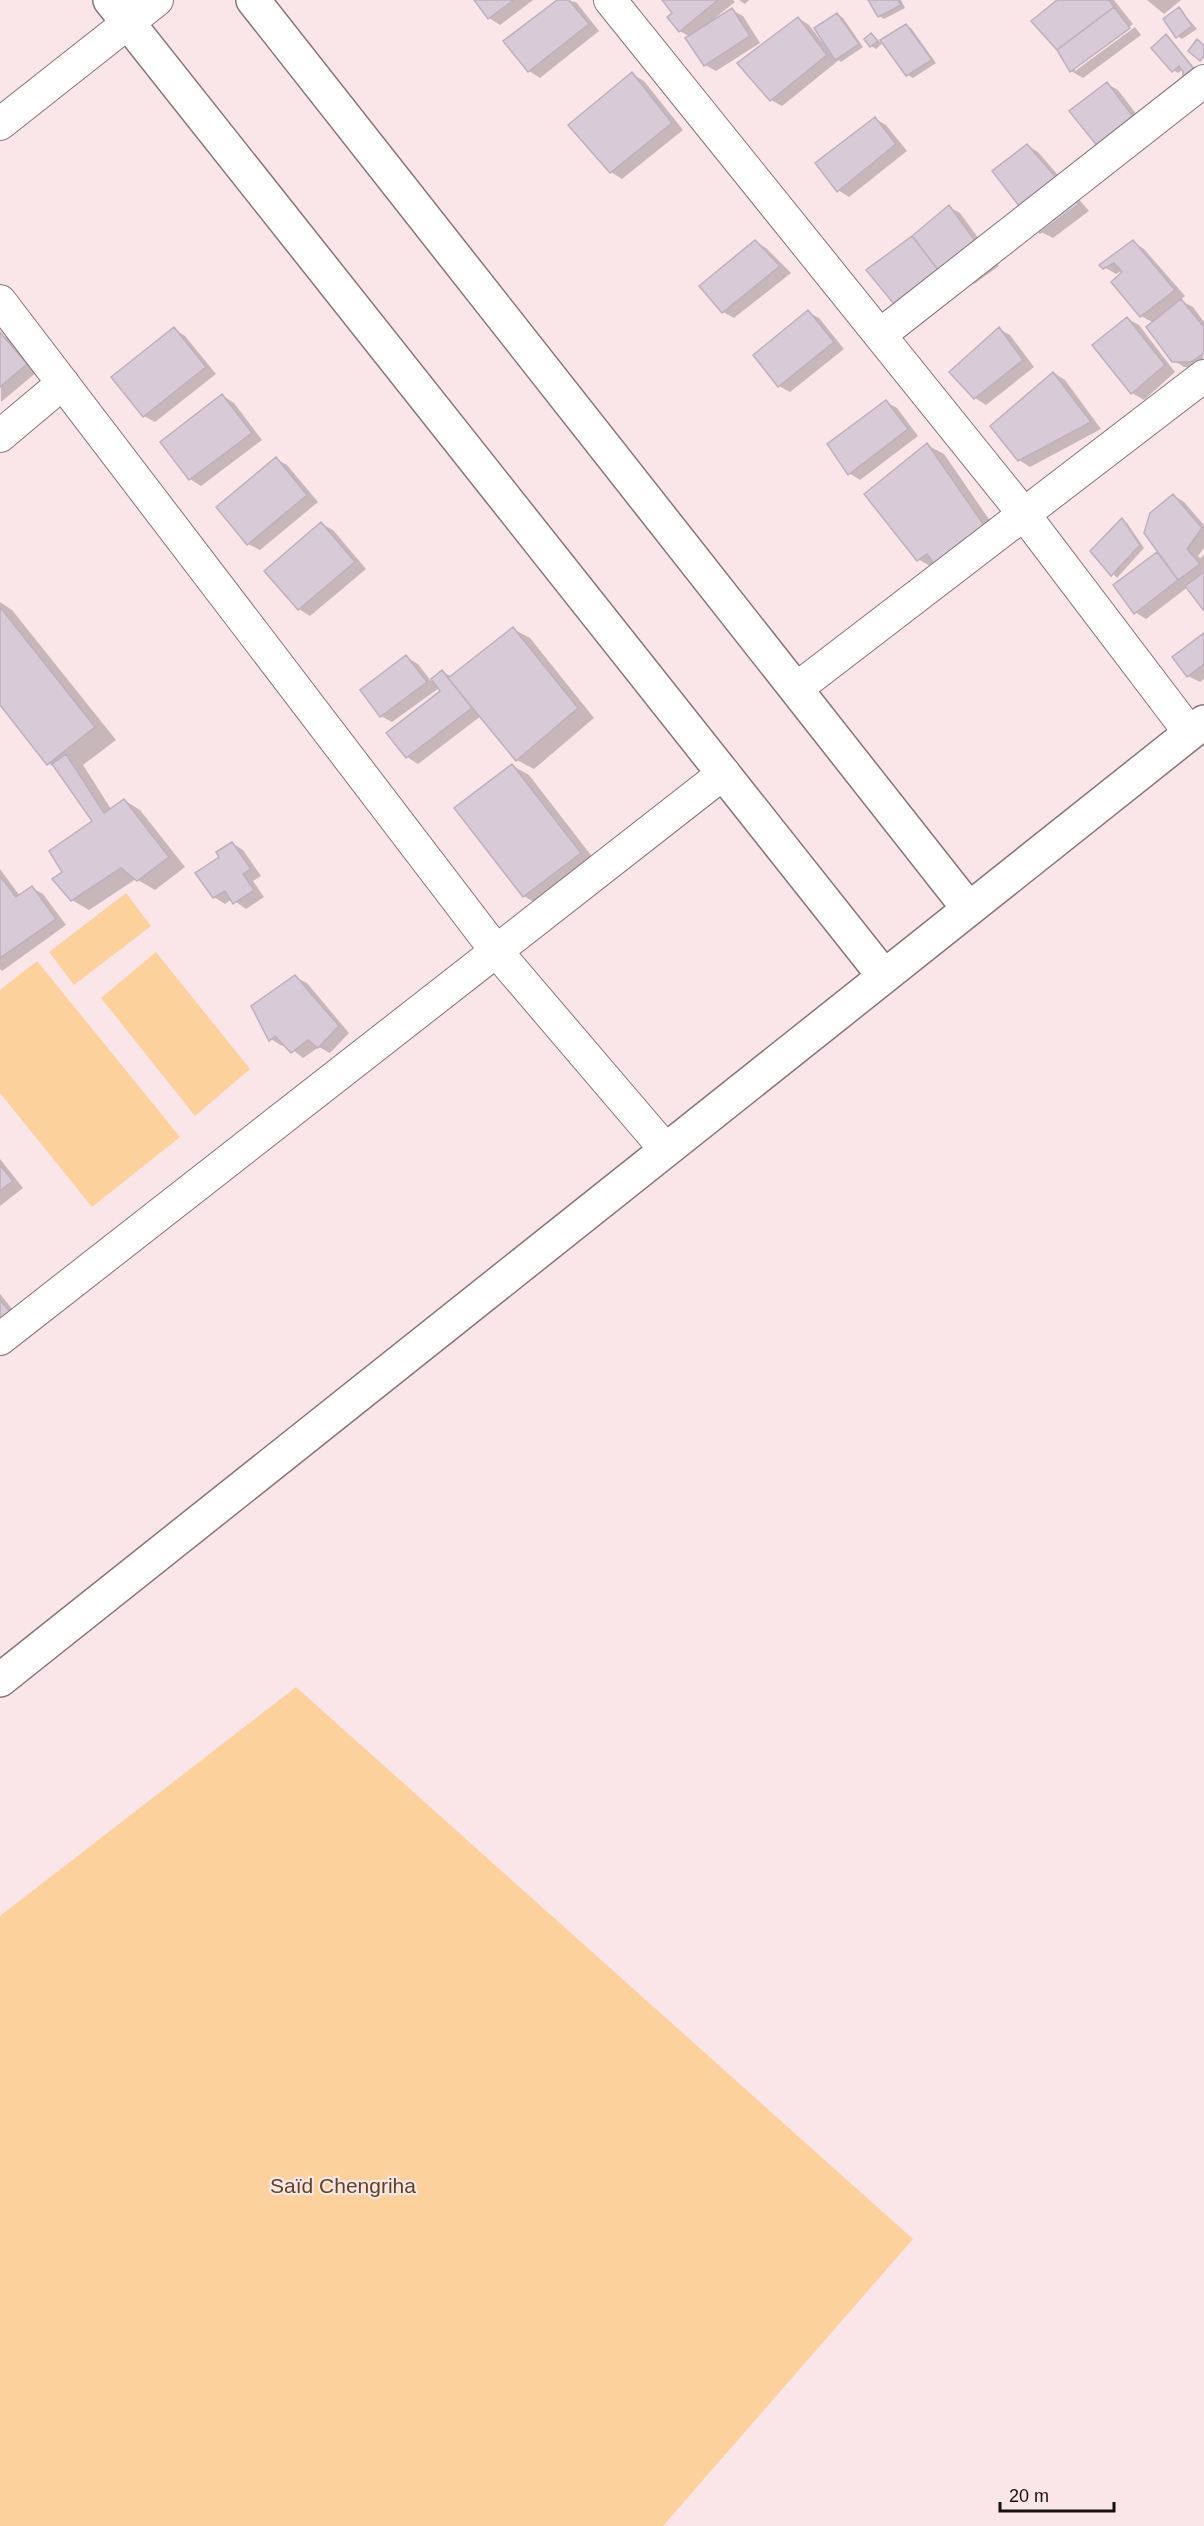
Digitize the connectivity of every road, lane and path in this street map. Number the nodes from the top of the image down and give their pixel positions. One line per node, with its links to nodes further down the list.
1 (157, 0): 4 (street)
2 (253, 0): 13 (street)
3 (610, 0): 8 (street)
4 (119, 11): 6 (street); 15 (street)
5 (1204, 81): 8 (street)
6 (0, 124)
7 (0, 301): 10 (street)
8 (880, 335): 12 (street)
9 (1204, 376): 12 (street)
10 (63, 383): 11 (street); 17 (street)
11 (0, 436)
12 (1023, 513): 13 (street); 14 (street)
13 (796, 689): 16 (street)
14 (1197, 727): 16 (street)
15 (724, 773): 17 (street); 18 (street)
16 (969, 909): 18 (street)
17 (497, 951): 19 (street); 20 (street)
18 (884, 975): 19 (street)
19 (666, 1150): 21 (street)
20 (0, 1339)
21 (0, 1680)

